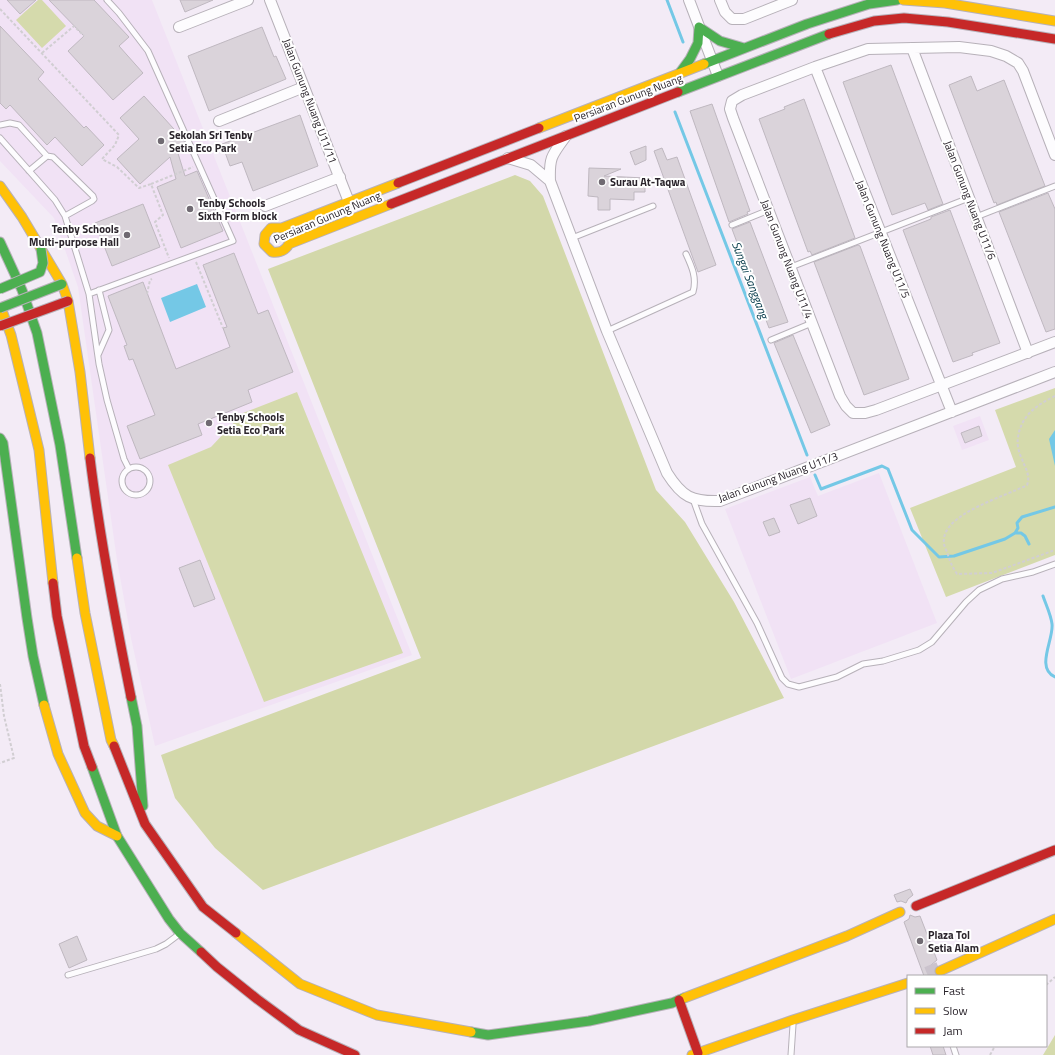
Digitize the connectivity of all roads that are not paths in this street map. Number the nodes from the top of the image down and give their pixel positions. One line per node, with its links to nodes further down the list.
1 (107, 0): 48 (lane)
2 (248, 0): 10 (street)
3 (270, 0): 19 (street, Jalan Gunung Nuang U11/11)
4 (689, 0): 11 (street)
5 (720, 0): 6 (street)
6 (792, 0)
7 (898, 0): 13 (main road, Persiaran Gunung Nuang)
8 (903, 0): 9 (main road)
9 (1055, 21)
10 (179, 27)
11 (699, 27): 13 (main road); 15 (street); 17 (main road)
12 (1055, 39): 18 (main road, Persiaran Gunung Nuang)
13 (744, 48): 15 (main road, Persiaran Gunung Nuang)
14 (912, 48): 16 (street); 24 (street); 32 (street, Jalan Gunung Nuang U11/6)
15 (712, 61): 17 (main road, Persiaran Gunung Nuang); 18 (street)
16 (815, 67): 36 (street, Jalan Gunung Nuang U11/4); 40 (street, Jalan Gunung Nuang U11/5)
17 (678, 74): 33 (main road, Persiaran Gunung Nuang)
18 (718, 76): 22 (main road, Persiaran Gunung Nuang)
19 (304, 87): 20 (street); 28 (street, Jalan Gunung Nuang U11/11)
20 (219, 121)
21 (0, 125): 25 (lane)
22 (566, 135): 26 (main road, Persiaran Gunung Nuang); 29 (street)
23 (0, 138): 27 (lane)
24 (1055, 155)
25 (47, 156): 27 (lane); 37 (lane)
26 (508, 158): 29 (street); 33 (main road, Persiaran Gunung Nuang)
27 (29, 171): 37 (lane)
28 (340, 177): 33 (street, Jalan Gunung Nuang U11/11); 34 (street)
29 (550, 181): 41 (street)
30 (0, 186): 43 (main road)
31 (1055, 186): 38 (lane)
32 (969, 198): 38 (street, Jalan Gunung Nuang U11/6); 40 (lane)
33 (349, 202)
34 (265, 206)
35 (653, 206): 41 (lane)
36 (769, 210): 39 (lane); 45 (street, Jalan Gunung Nuang U11/4)
37 (65, 216): 49 (lane)
38 (976, 217): 58 (street, Jalan Gunung Nuang U11/6)
39 (732, 224)
40 (881, 232): 45 (lane); 61 (street, Jalan Gunung Nuang U11/5)
41 (572, 238): 55 (street)
42 (0, 242): 67 (main road)
43 (41, 248): 46 (main road, bridge); 47 (main road, bridge)
44 (686, 254): 55 (lane)
45 (791, 267): 53 (street, Jalan Gunung Nuang U11/4)
46 (62, 284): 50 (main road); 52 (main road, bridge)
47 (0, 288)
48 (99, 290): 49 (lane); 59 (lane)
49 (89, 294): 59 (lane)
50 (68, 301): 54 (main road, bridge); 67 (main road)
51 (0, 304): 68 (main road)
52 (0, 308)
53 (812, 323): 56 (lane); 61 (street, Jalan Gunung Nuang U11/4)
54 (0, 326)
55 (607, 331): 65 (street)
56 (771, 340)
57 (1055, 342): 58 (street)
58 (1028, 353): 61 (street)
59 (98, 356): 64 (lane)
60 (1055, 372): 62 (street, Jalan Gunung Nuang U11/3)
61 (941, 385): 62 (street, Jalan Gunung Nuang U11/5)
62 (952, 412): 65 (street, Jalan Gunung Nuang U11/3)
63 (0, 438): 68 (main road)
64 (129, 469): 64 (lane)
65 (693, 499): 66 (lane)
66 (1055, 564)
67 (145, 824): 77 (main road)
68 (118, 836): 73 (main road)
69 (1055, 850): 70 (main road)
70 (916, 906)
71 (900, 912): 77 (main road)
72 (1055, 919): 74 (main road)
73 (180, 933): 75 (lane); 80 (main road)
74 (940, 971)
75 (68, 976)
76 (907, 983): 78 (main road)
77 (679, 1000): 79 (main road)
78 (793, 1020): 79 (main road); 81 (lane)
79 (695, 1054)
80 (355, 1055)
81 (791, 1055)

